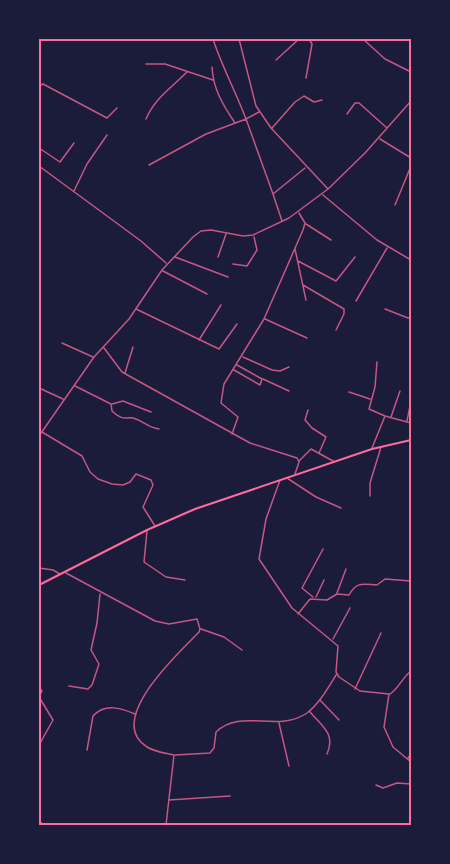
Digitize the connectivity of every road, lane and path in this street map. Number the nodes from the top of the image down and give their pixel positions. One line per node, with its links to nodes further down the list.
1 (213, 39): 20 (street)
2 (239, 39): 17 (street)
3 (299, 39): 6 (street)
4 (309, 39): 11 (street)
5 (363, 39): 10 (street)
6 (276, 60)
7 (146, 64): 9 (street)
8 (212, 67): 12 (street)
9 (188, 72): 12 (street); 19 (street)
10 (411, 72)
11 (306, 78)
12 (213, 80): 21 (street)
13 (39, 86): 16 (street)
14 (322, 100): 22 (street)
15 (411, 101): 23 (street)
16 (117, 108)
17 (260, 112): 20 (street); 22 (street)
18 (347, 114): 23 (street)
19 (146, 119)
20 (246, 119): 21 (street); 35 (street)
21 (235, 123): 29 (street)
22 (271, 128): 32 (street)
23 (388, 129): 25 (street)
24 (107, 135): 34 (street)
25 (379, 139): 28 (street); 33 (street)
26 (74, 143): 27 (street)
27 (39, 148)
28 (411, 158)
29 (149, 165)
30 (39, 166): 34 (street)
31 (411, 166): 37 (street)
32 (306, 167): 33 (street); 35 (street)
33 (328, 189): 36 (street)
34 (74, 192): 51 (street)
35 (273, 194): 39 (street)
36 (322, 194): 38 (street); 44 (street)
37 (395, 205)
38 (298, 212): 39 (street); 40 (street)
39 (282, 222): 42 (street)
40 (305, 223): 43 (street); 45 (street)
41 (226, 233): 42 (street); 46 (street); 47 (street)
42 (253, 235): 52 (street)
43 (331, 240)
44 (387, 247): 49 (street); 58 (street)
45 (295, 248): 50 (street); 63 (street)
46 (174, 256): 51 (street); 54 (street)
47 (218, 257)
48 (355, 257): 50 (street)
49 (411, 260)
50 (298, 261): 55 (street)
51 (167, 264): 53 (street)
52 (233, 264)
53 (162, 270): 56 (street); 60 (street)
54 (228, 277)
55 (303, 285): 57 (street); 65 (street)
56 (207, 294)
57 (306, 300)
58 (356, 301)
59 (221, 305): 67 (street)
60 (136, 309): 67 (street); 69 (street)
61 (385, 309): 62 (street)
62 (411, 317)
63 (264, 319): 66 (street); 72 (street)
64 (237, 324): 67 (street)
65 (336, 330)
66 (307, 338)
67 (199, 340)
68 (62, 343): 71 (street)
69 (103, 346): 71 (street); 77 (street)
70 (133, 348): 77 (street)
71 (94, 357): 79 (street)
72 (242, 357): 74 (street); 75 (street)
73 (377, 362): 85 (street)
74 (237, 365): 76 (street); 78 (street)
75 (289, 367)
76 (233, 370): 78 (street); 96 (street)
77 (125, 374): 96 (street)
78 (262, 379): 81 (street)
79 (74, 385): 84 (street); 87 (street)
80 (39, 388): 84 (street)
81 (289, 391)
82 (400, 391): 91 (street)
83 (349, 392): 85 (street)
84 (64, 399): 95 (street)
85 (371, 399): 90 (street)
86 (411, 401): 92 (street)
87 (111, 405): 89 (street); 94 (street)
88 (308, 410): 101 (street)
89 (151, 412)
90 (385, 416): 91 (street); 100 (street)
91 (391, 418): 92 (street)
92 (407, 422): 93 (street)
93 (411, 423)
94 (159, 429)
95 (41, 432): 97 (street); 111 (street)
96 (232, 434): 102 (street)
97 (39, 436)
98 (411, 440): 99 (main road)
99 (382, 446): 100 (main road); 109 (street)
100 (372, 449): 103 (main road)
101 (319, 453): 102 (street); 103 (street)
102 (299, 461): 106 (street)
103 (334, 462): 106 (main road)
104 (411, 462): 105 (street)
105 (411, 470)
106 (294, 475): 107 (main road)
107 (286, 478): 108 (main road); 110 (street)
108 (281, 479): 111 (main road); 125 (street)
109 (370, 496)
110 (341, 508)
111 (155, 526): 112 (main road)
112 (147, 530): 116 (main road); 117 (street)
113 (323, 549): 123 (street)
114 (39, 568): 116 (street)
115 (346, 569): 122 (street)
116 (63, 573): 120 (main road); 121 (street)
117 (185, 580)
118 (324, 580): 123 (street)
119 (411, 581): 122 (street)
120 (39, 585)
121 (100, 593): 126 (street); 132 (street)
122 (337, 594): 123 (street)
123 (314, 598): 125 (street)
124 (350, 608): 128 (street)
125 (297, 614): 128 (street)
126 (200, 628): 129 (street); 139 (street)
127 (381, 633): 134 (street)
128 (333, 640): 131 (street)
129 (242, 650)
130 (411, 671): 135 (street)
131 (337, 675): 134 (street); 137 (street)
132 (69, 686)
133 (39, 687): 136 (street)
134 (354, 689): 135 (street)
135 (389, 694): 147 (street)
136 (39, 697): 142 (street)
137 (319, 699): 138 (street); 140 (street)
138 (309, 711): 141 (street); 144 (street)
139 (136, 715): 143 (street); 146 (street)
140 (339, 720)
141 (279, 722): 146 (street); 149 (street)
142 (39, 745)
143 (87, 750)
144 (327, 754)
145 (411, 754): 147 (street)
146 (174, 755): 153 (street)
147 (408, 759): 148 (street)
148 (411, 762)
149 (289, 765)
150 (376, 784): 151 (street)
151 (411, 784)
152 (230, 796): 153 (street)
153 (168, 800): 156 (street)
154 (39, 821): 155 (street)
155 (44, 825)
156 (166, 825)

